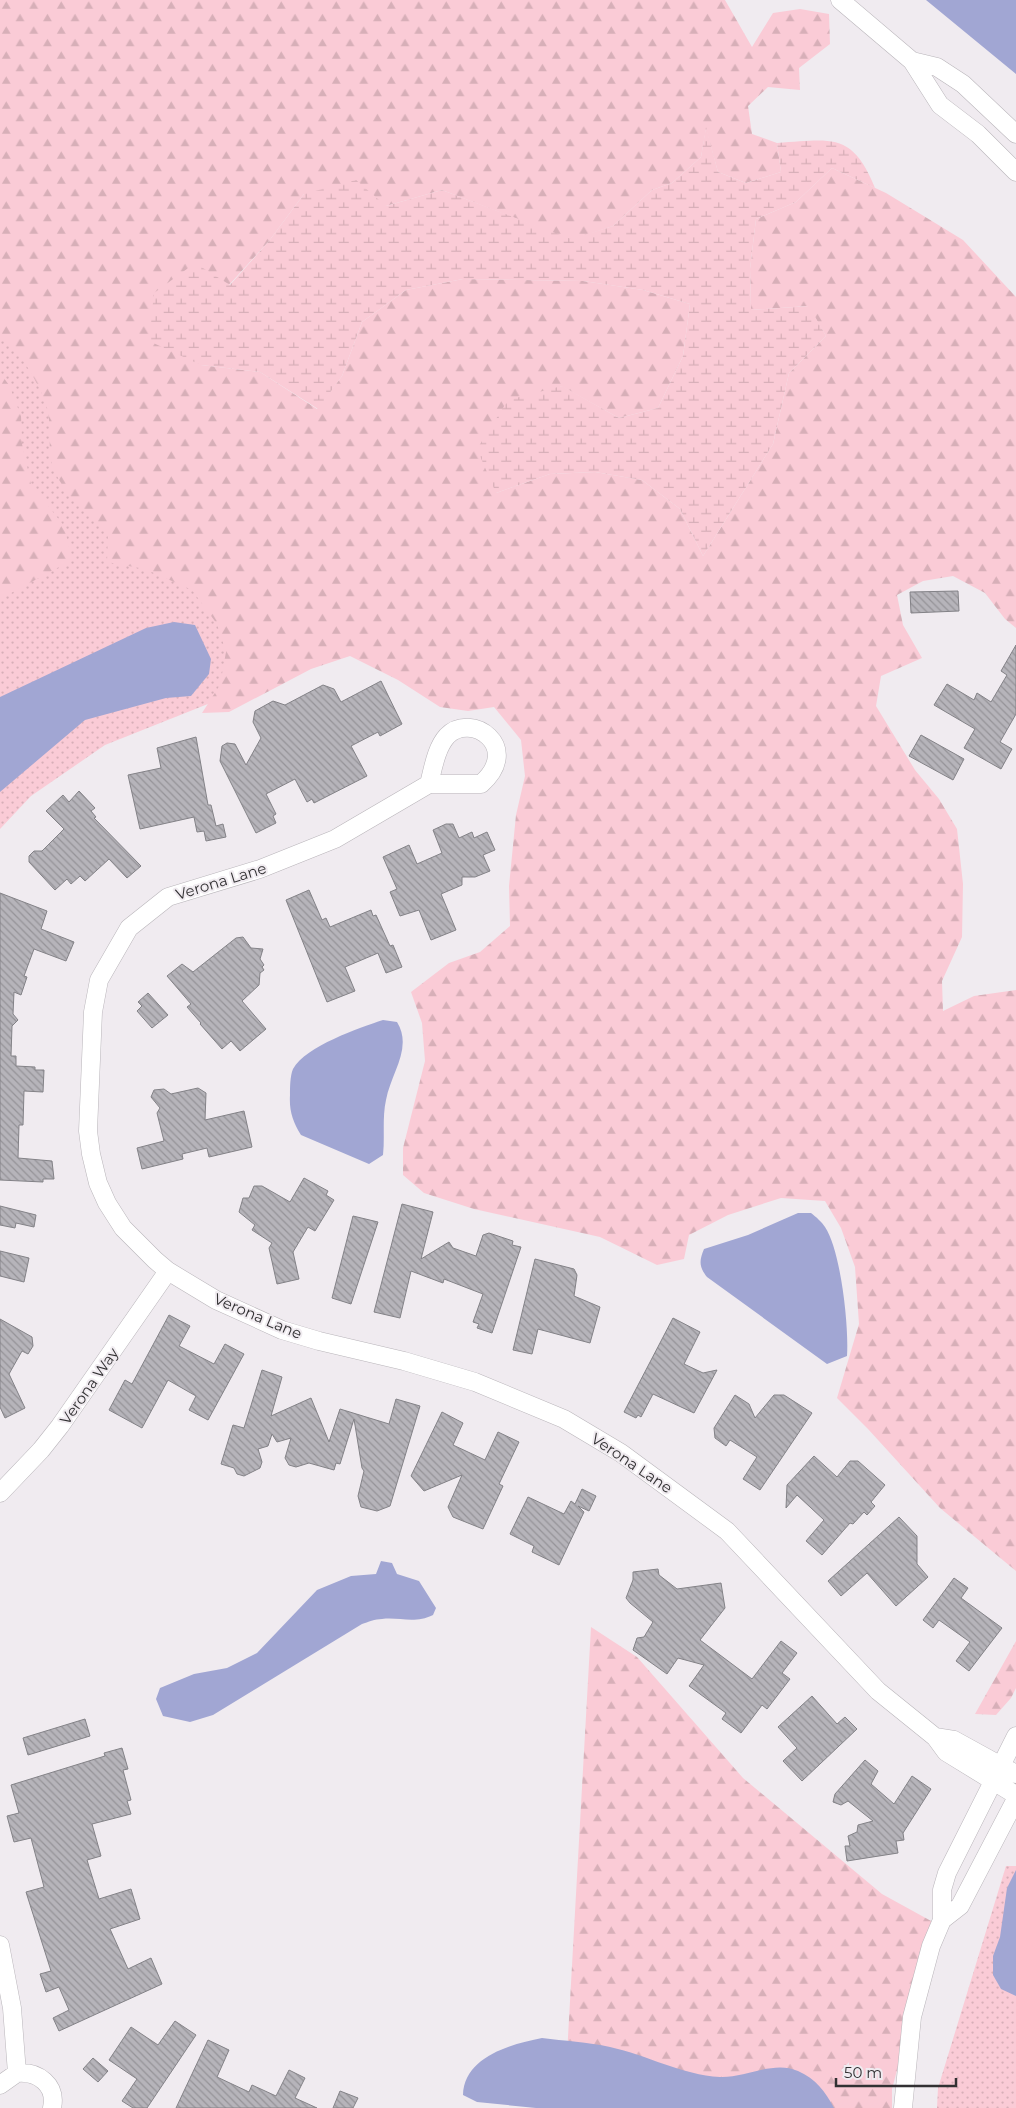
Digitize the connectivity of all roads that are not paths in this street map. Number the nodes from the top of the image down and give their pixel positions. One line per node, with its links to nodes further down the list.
1 (840, 0): 2 (street)
2 (912, 61): 3 (street); 4 (street)
3 (1016, 134)
4 (1016, 172)
5 (428, 784): 6 (street, Verona Lane)
6 (168, 1271): 7 (street, Verona Way); 9 (street, Verona Lane)
7 (0, 1493)
8 (1016, 1736): 9 (street)
9 (1003, 1773): 10 (street, Verona Lane); 12 (street)
10 (1016, 1795)
11 (1016, 1799): 12 (street)
12 (942, 1920): 17 (street)
13 (0, 1945): 14 (street)
14 (17, 2073): 15 (street); 16 (street)
15 (0, 2085)
16 (52, 2108)
17 (903, 2108)

